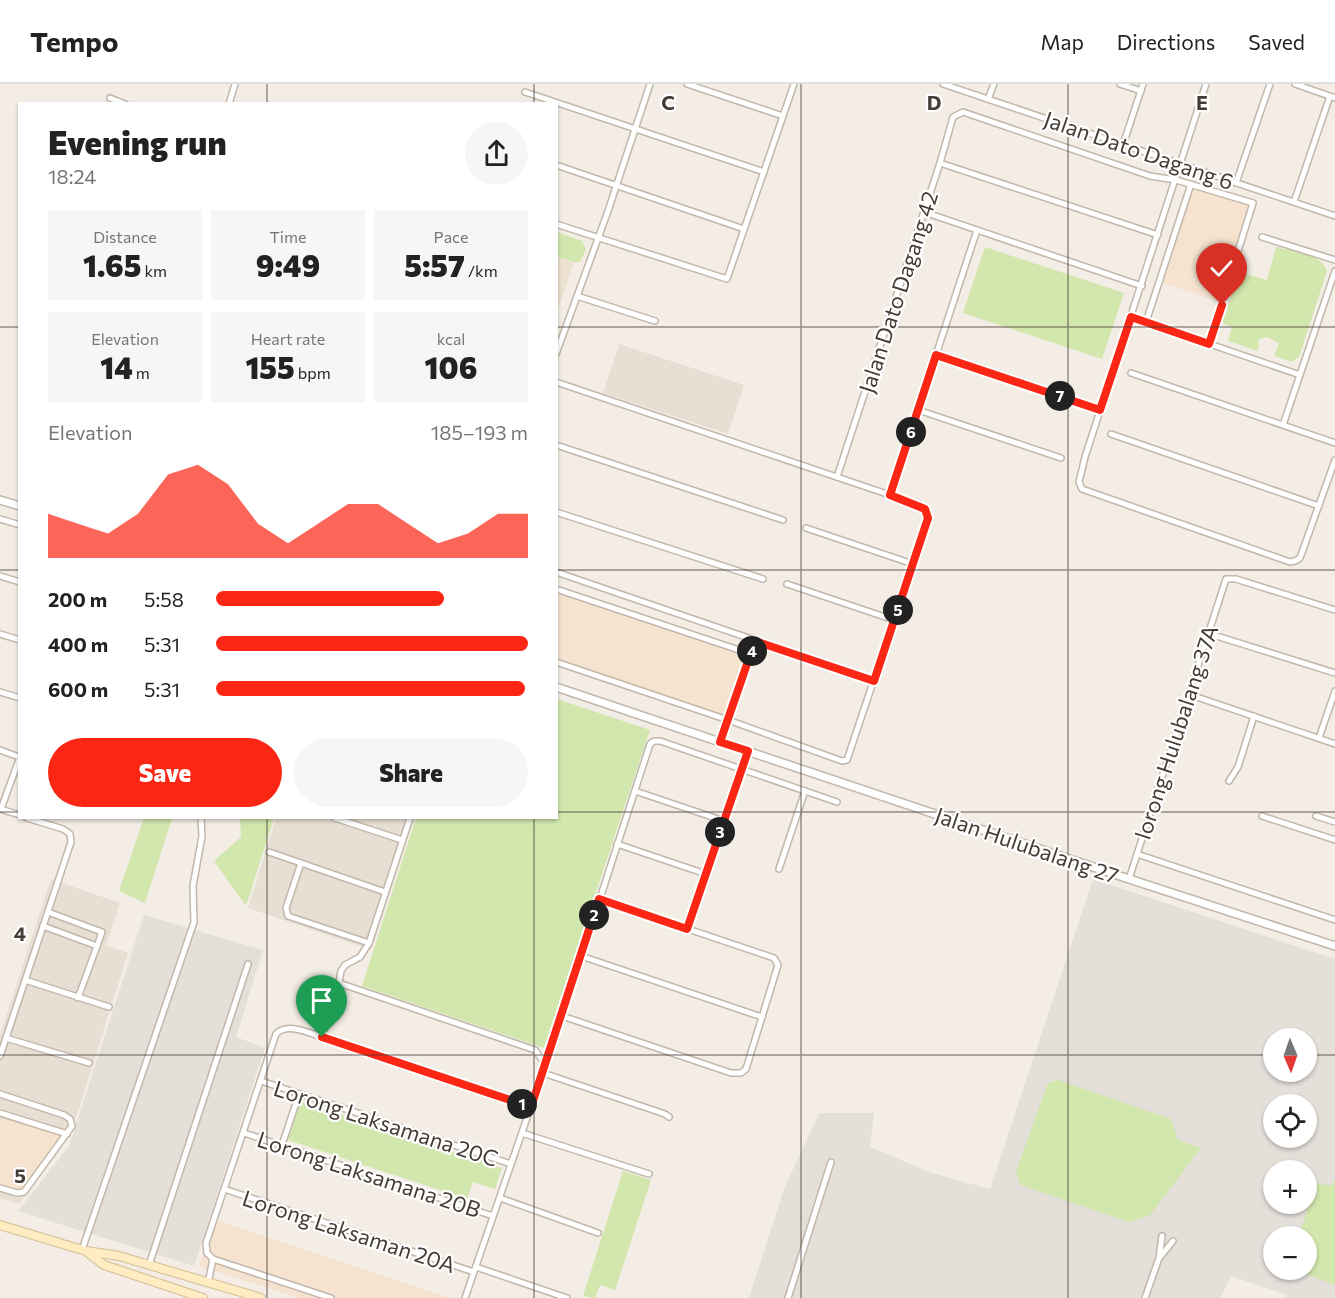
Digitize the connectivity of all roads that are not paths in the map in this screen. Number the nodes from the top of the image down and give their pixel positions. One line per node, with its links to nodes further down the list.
1 (235, 84): 18 (street)
2 (650, 84): 22 (street)
3 (687, 84): 21 (street)
4 (794, 84): 21 (street)
5 (943, 84): 16 (street, Jalan Dato Dagang 6)
6 (994, 84): 16 (street)
7 (1120, 84): 12 (street)
8 (1143, 84): 12 (street)
9 (1206, 84): 25 (street)
10 (1270, 84): 29 (street)
11 (1294, 84): 14 (street)
12 (1141, 91): 23 (street)
13 (525, 92): 19 (street)
14 (1332, 97): 32 (street)
15 (110, 98): 17 (street)
16 (988, 99): 23 (street, Jalan Dato Dagang 6)
17 (120, 102)
18 (230, 102)
19 (555, 102)
20 (558, 103): 22 (street)
21 (783, 116): 27 (street)
22 (635, 129): 27 (street); 31 (street)
23 (1123, 145): 25 (street, Jalan Dato Dagang 6)
24 (940, 163): 28 (street, Jalan Dato Dagang 42); 33 (street, Jalan Dato Dagang 42); 38 (street)
25 (1181, 164): 28 (street); 29 (street, Jalan Dato Dagang 6)
26 (558, 166): 31 (street)
27 (764, 172): 36 (street)
28 (1176, 180): 30 (street); 38 (street)
29 (1236, 183): 32 (street, Jalan Dato Dagang 6)
30 (1191, 184): 47 (street); 48 (street)
31 (616, 185): 36 (street); 40 (street)
32 (1294, 202): 34 (street, Jalan Dato Dagang 6)
33 (924, 212): 37 (street); 62 (street, Jalan Dato Dagang 42)
34 (1335, 216)
35 (558, 225): 40 (street)
36 (744, 229): 40 (street)
37 (977, 230): 43 (street); 50 (street)
38 (1158, 235): 43 (street)
39 (1262, 237): 41 (street)
40 (598, 238): 44 (street)
41 (1335, 260)
42 (1335, 271): 52 (street)
43 (1142, 286): 45 (street)
44 (577, 296): 46 (street); 49 (street)
45 (1131, 317): 47 (street); 55 (street)
46 (655, 321)
47 (1146, 322): 48 (street)
48 (1209, 344): 52 (street)
49 (558, 348)
50 (936, 355): 54 (street); 55 (street)
51 (1131, 373): 56 (street)
52 (1300, 375): 56 (street)
53 (558, 383): 62 (street)
54 (918, 410): 60 (street); 63 (street)
55 (1100, 410): 66 (street)
56 (1283, 425): 58 (street)
57 (1111, 434): 66 (street)
58 (1335, 443)
59 (558, 446): 69 (street)
60 (1061, 458)
61 (1335, 460): 66 (street)
62 (837, 477): 63 (street)
63 (890, 495): 72 (street)
64 (0, 500): 65 (street)
65 (18, 505)
66 (1318, 506)
67 (558, 513): 75 (street)
68 (0, 519): 70 (street)
69 (783, 520)
70 (18, 524)
71 (806, 528): 72 (street)
72 (913, 564): 80 (street)
73 (558, 573): 84 (street)
74 (0, 576): 76 (street)
75 (763, 579)
76 (18, 581)
77 (787, 584): 80 (street)
78 (558, 590): 85 (street)
79 (1335, 610): 81 (street, lorong Hulubalang 37A)
80 (894, 620): 88 (street)
81 (1207, 633): 87 (street); 92 (street, lorong Hulubalang 37A)
82 (0, 634): 83 (street)
83 (18, 639)
84 (755, 641): 85 (street); 88 (street)
85 (751, 654): 95 (street)
86 (558, 663): 95 (street)
87 (1335, 673)
88 (874, 681): 95 (street)
89 (558, 688): 97 (street, Jalan Hulubalang 27)
90 (1335, 691): 96 (street)
91 (0, 692): 93 (street)
92 (1188, 694): 94 (street); 122 (street, lorong Hulubalang 37A)
93 (18, 697)
94 (1254, 716): 96 (street); 104 (street)
95 (728, 720): 97 (street)
96 (1319, 738): 98 (street)
97 (720, 742): 100 (street, Jalan Hulubalang 27)
98 (1335, 744)
99 (0, 750): 101 (street)
100 (748, 751): 103 (street); 126 (street, Jalan Hulubalang 27)
101 (18, 756)
102 (18, 762): 108 (street)
103 (742, 769): 105 (street); 106 (street); 116 (street)
104 (1229, 782)
105 (634, 791): 116 (street); 120 (street)
106 (805, 791): 107 (street); 124 (street)
107 (837, 802)
108 (1, 809): 109 (street)
109 (18, 814)
110 (1262, 816): 119 (street)
111 (1316, 816): 117 (street)
112 (30, 819): 129 (street)
113 (201, 819): 171 (street)
114 (338, 819): 118 (street)
115 (410, 819): 118 (street)
116 (724, 821): 125 (street)
117 (1335, 822)
118 (402, 840): 127 (street)
119 (1335, 840)
120 (617, 844): 125 (street); 128 (street)
121 (269, 852): 123 (street)
122 (1137, 854): 126 (street, lorong Hulubalang 37A); 130 (street)
123 (301, 863): 127 (street); 133 (street)
124 (779, 869)
125 (706, 874): 132 (street)
126 (1129, 879): 135 (street, Jalan Hulubalang 27)
127 (386, 892): 133 (street)
128 (599, 899): 132 (street); 136 (street)
129 (48, 912): 131 (street); 134 (street)
130 (1335, 920)
131 (43, 926): 134 (street); 138 (street)
132 (687, 929): 143 (street)
133 (369, 943): 139 (street)
134 (97, 946): 140 (street)
135 (1335, 946)
136 (581, 956): 142 (street); 143 (street)
137 (248, 964): 174 (street)
138 (25, 980): 140 (street); 145 (street)
139 (339, 983): 144 (street); 148 (street)
140 (78, 998): 141 (street)
141 (109, 1007)
142 (562, 1016): 143 (street); 148 (street)
143 (762, 1017)
144 (322, 1037): 150 (street); 153 (street)
145 (6, 1038): 146 (street); 147 (street)
146 (0, 1056)
147 (89, 1063)
148 (546, 1065): 149 (street)
149 (543, 1073): 153 (street); 155 (street)
150 (261, 1081): 152 (street, Lorong Laksamana 20C); 156 (street)
151 (0, 1094): 158 (street)
152 (299, 1094): 159 (street); 161 (street, Lorong Laksamana 20C)
153 (531, 1107): 157 (street)
154 (0, 1113): 158 (street)
155 (669, 1117)
156 (244, 1132): 159 (street, Lorong Laksamana 20B); 164 (street)
157 (522, 1133): 161 (street); 162 (street)
158 (67, 1134): 163 (street)
159 (282, 1145): 166 (street, Lorong Laksamana 20B)
160 (831, 1162): 183 (street)
161 (511, 1164): 165 (street)
162 (649, 1174)
163 (0, 1188)
164 (224, 1190): 172 (street); 175 (street, Lorong Laksaman 20A)
165 (500, 1198): 166 (street); 168 (street)
166 (493, 1216): 175 (street)
167 (0, 1225): 171 (main road)
168 (598, 1233)
169 (1162, 1236): 173 (street)
170 (1173, 1241): 173 (street)
171 (84, 1251): 174 (main road); 177 (main road)
172 (213, 1258): 176 (street); 180 (street)
173 (1159, 1258): 184 (street)
174 (149, 1265): 176 (main road)
175 (475, 1269): 181 (street); 182 (street, Lorong Laksaman 20A)
176 (208, 1283): 179 (main road)
177 (189, 1296): 178 (main road)
178 (203, 1298)
179 (261, 1298)
180 (331, 1298)
181 (465, 1298)
182 (567, 1298)
183 (788, 1298)
184 (1145, 1298)

